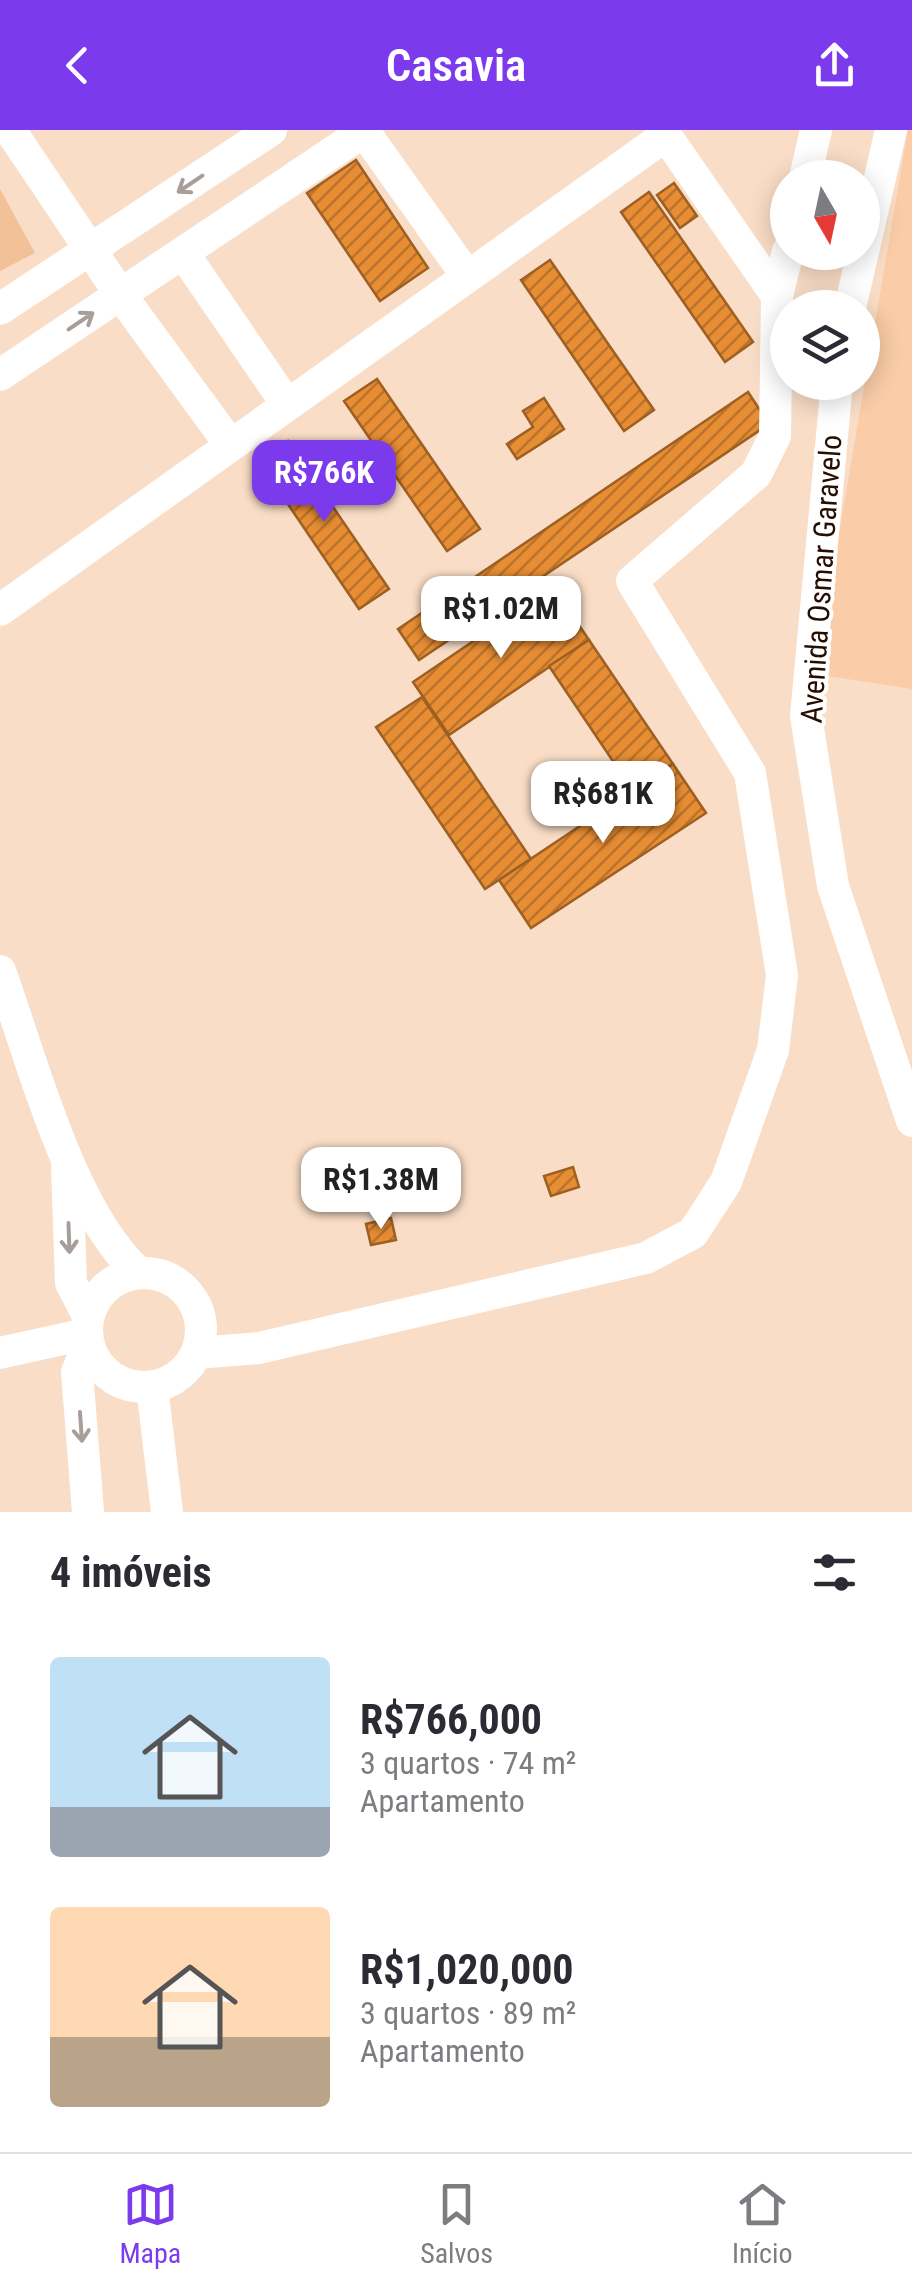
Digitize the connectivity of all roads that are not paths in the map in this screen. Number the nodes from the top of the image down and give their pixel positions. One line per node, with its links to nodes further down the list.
1 (10, 130): 8 (street)
2 (271, 130): 8 (street, one-way to 8)
3 (364, 130): 9 (street); 10 (street)
4 (816, 130): 7 (street)
5 (892, 130): 12 (street)
6 (664, 133): 10 (street); 11 (street)
7 (809, 160)
8 (91, 250): 13 (street); 14 (street)
9 (182, 253): 13 (street); 18 (street)
10 (466, 276): 18 (street)
11 (773, 290)
12 (854, 290)
13 (120, 294): 15 (street, one-way to 13); 19 (street)
14 (0, 309)
15 (0, 375)
16 (776, 400): 28 (street)
17 (835, 400): 22 (street, Avenida Osmar Garavelo)
18 (286, 403): 19 (street)
19 (230, 443): 20 (street)
20 (0, 610)
21 (0, 971): 23 (street)
22 (912, 1121)
23 (67, 1158): 24 (street); 25 (street, one-way to 25)
24 (139, 1272): 25 (street); 28 (street)
25 (87, 1329): 26 (street); 27 (street); 29 (street); 30 (street, one-way to 30)
26 (0, 1338)
27 (0, 1352)
28 (197, 1353): 29 (street)
29 (152, 1387): 31 (street)
30 (88, 1512)
31 (167, 1512)

